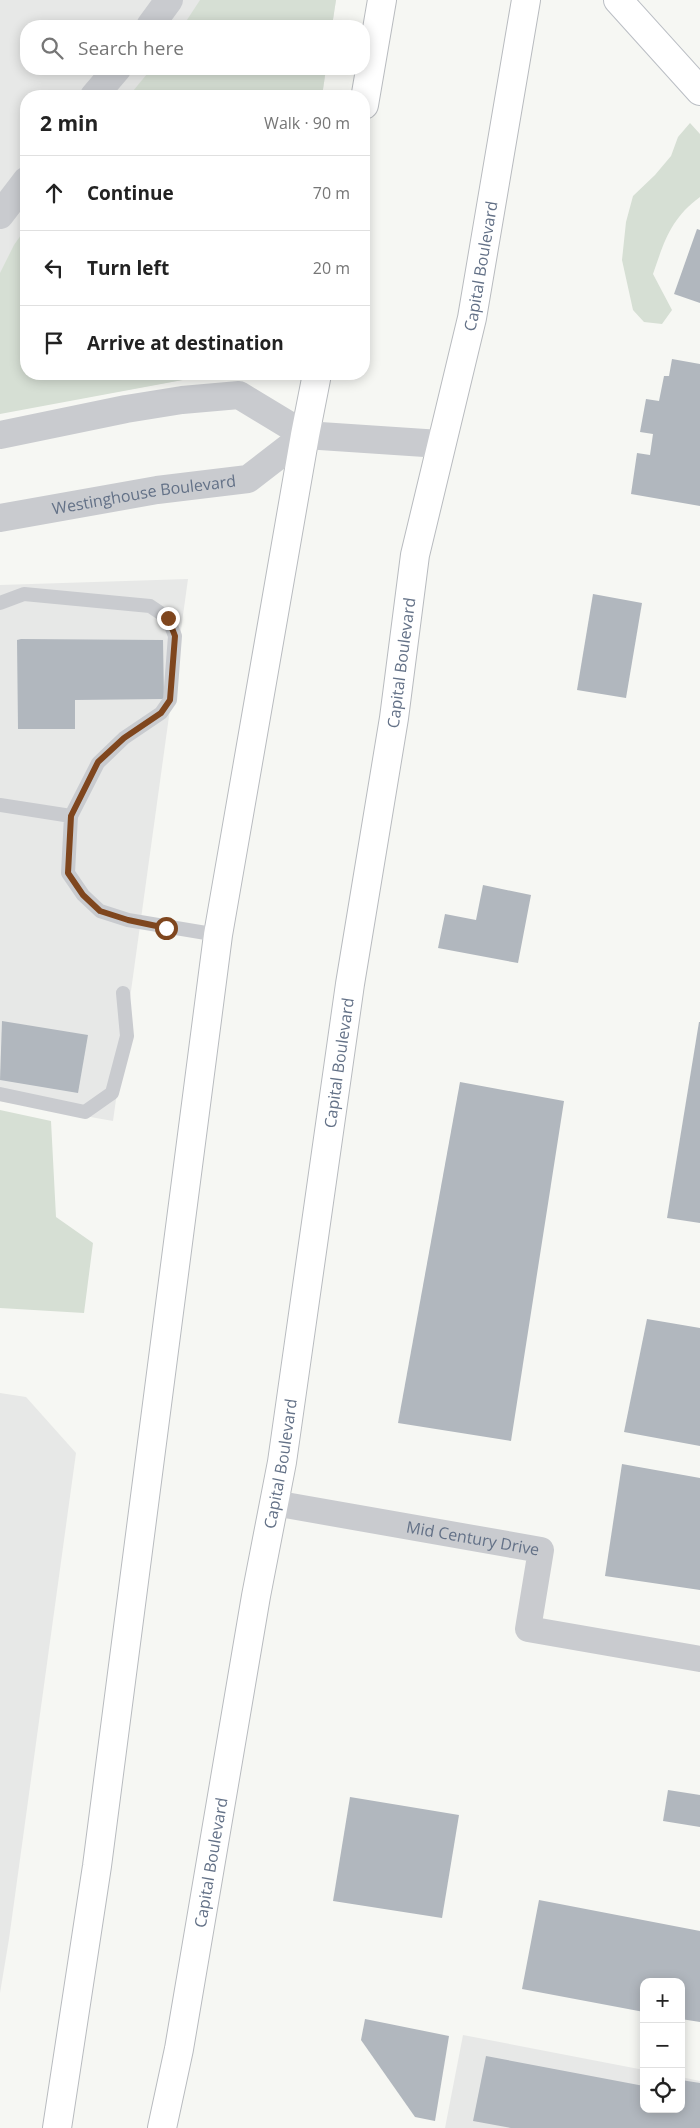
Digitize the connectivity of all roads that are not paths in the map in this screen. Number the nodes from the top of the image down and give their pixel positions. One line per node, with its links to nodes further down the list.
1 (169, 0): 5 (street)
2 (382, 0): 6 (main road)
3 (526, 0): 17 (main road, Capital Boulevard)
4 (618, 0): 11 (main road)
5 (154, 20)
6 (370, 70)
7 (112, 75): 9 (street)
8 (369, 75): 10 (main road)
9 (99, 90)
10 (367, 90)
11 (700, 92)
12 (20, 189): 13 (street)
13 (0, 215)
14 (316, 380): 16 (main road)
15 (0, 435): 16 (street)
16 (305, 435): 17 (street); 18 (street, Westinghouse Boulevard); 22 (main road)
17 (440, 444): 25 (main road, Capital Boulevard)
18 (0, 518)
19 (0, 603): 21 (lane)
20 (0, 805): 21 (lane)
21 (71, 816): 22 (lane)
22 (218, 935): 27 (main road)
23 (123, 993): 24 (lane)
24 (0, 1094)
25 (274, 1503): 26 (street, Mid Century Drive); 28 (main road, Capital Boulevard)
26 (700, 1660)
27 (57, 2128)
28 (162, 2128)

